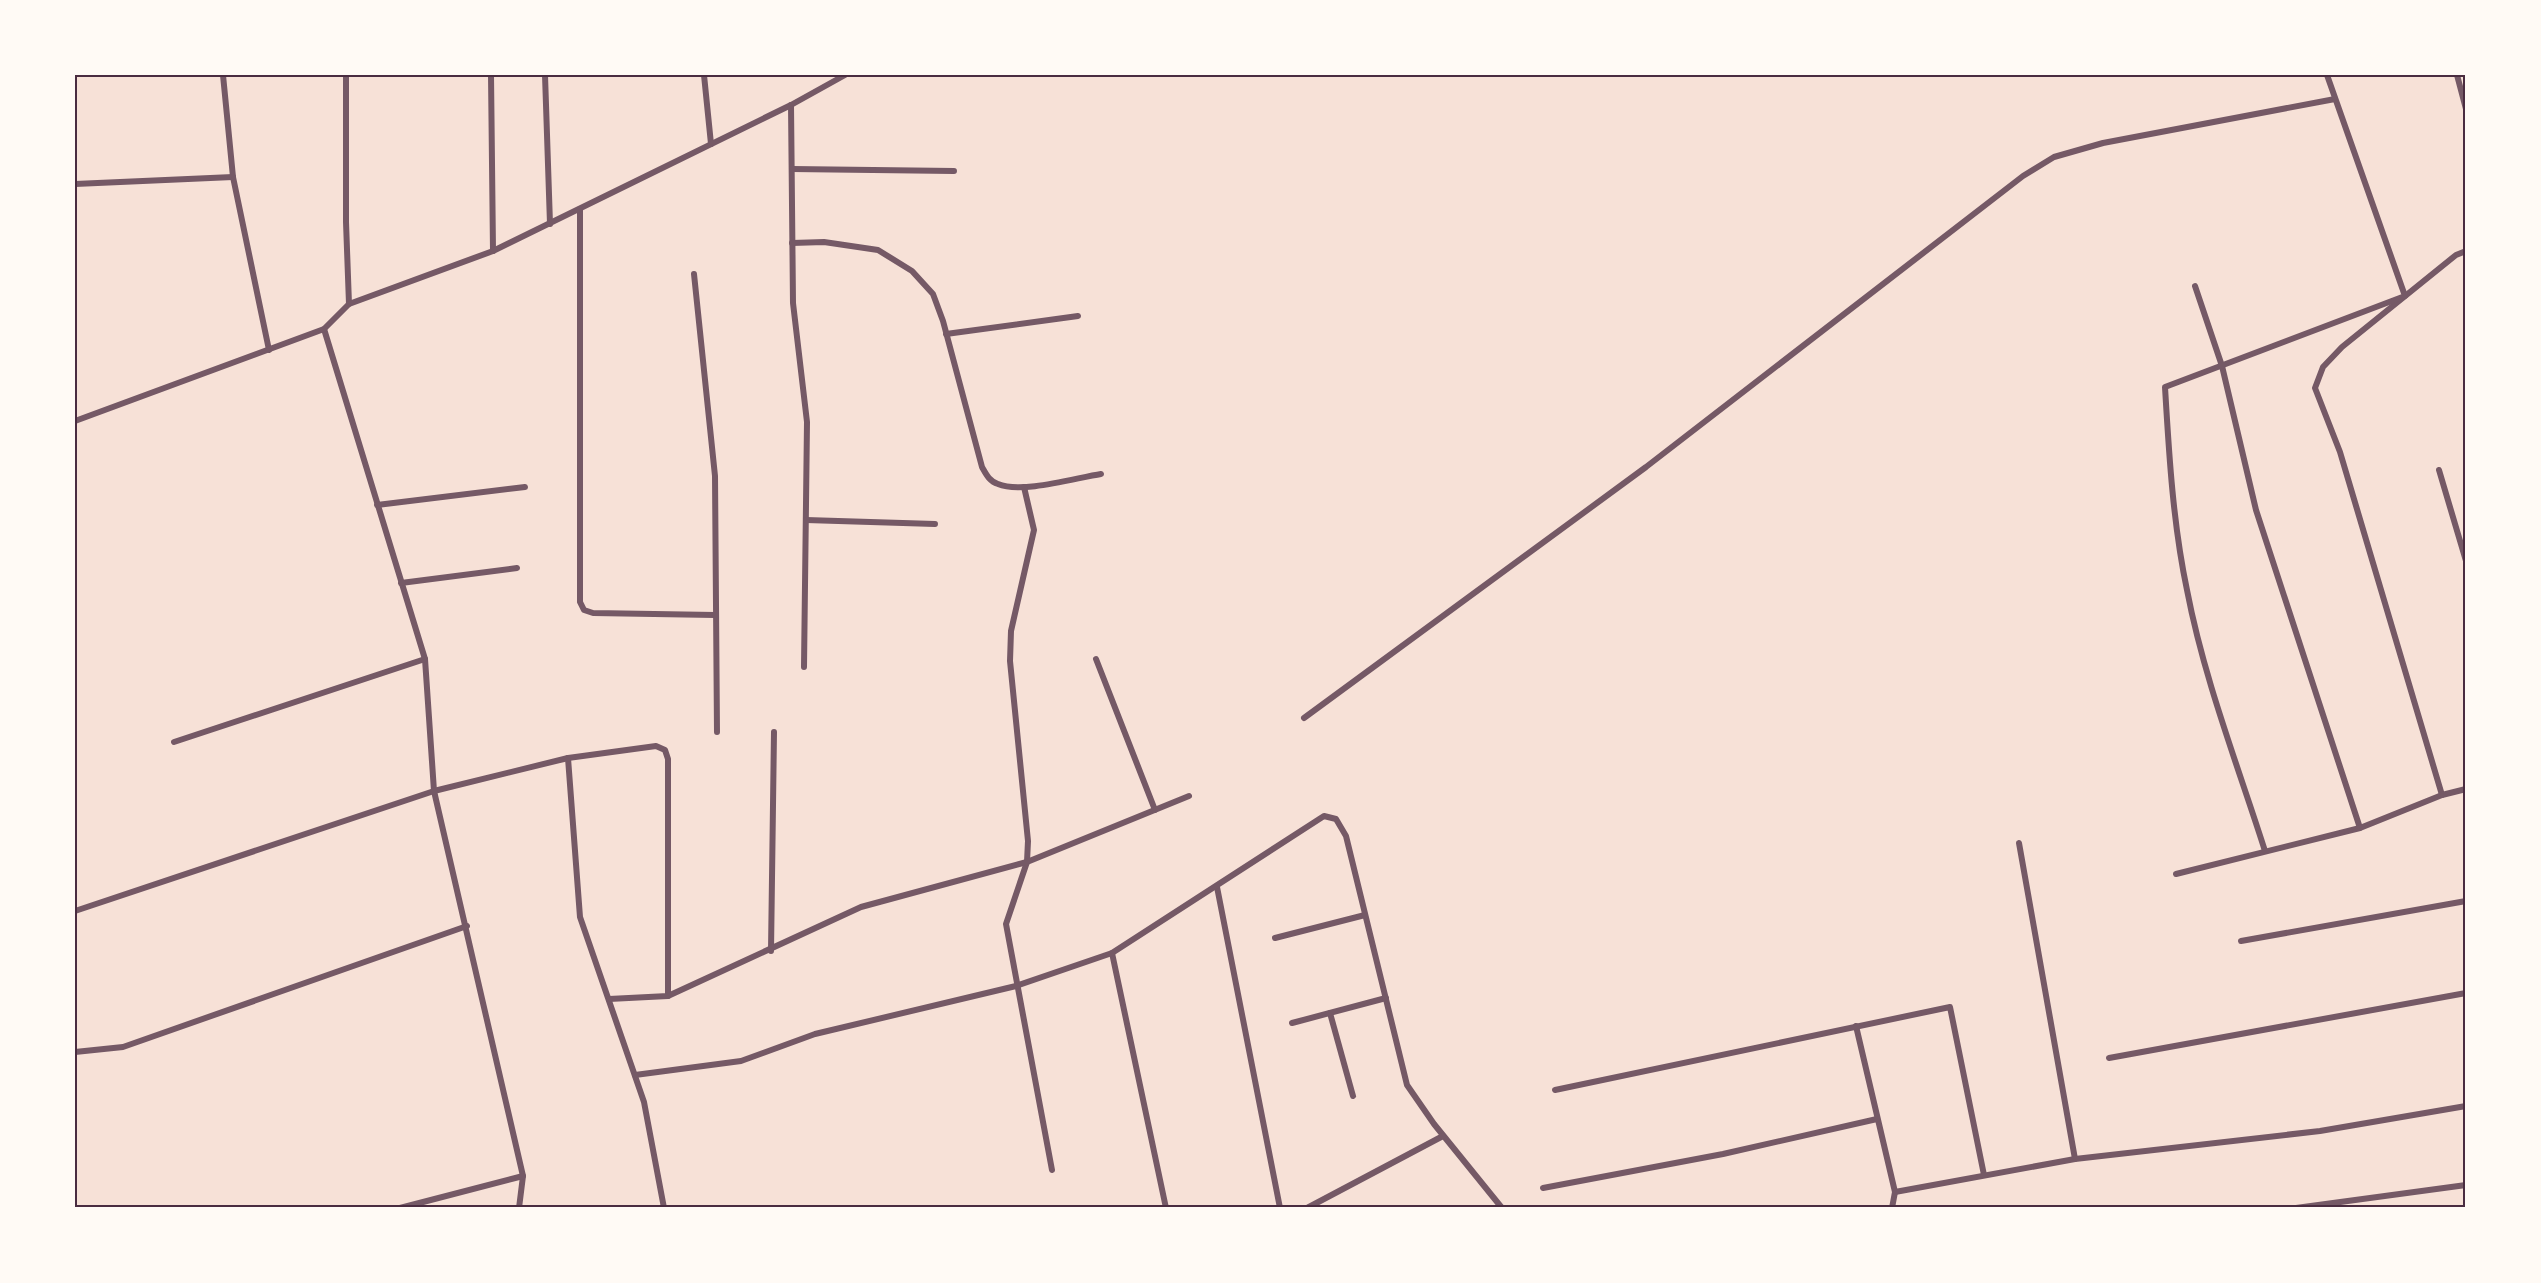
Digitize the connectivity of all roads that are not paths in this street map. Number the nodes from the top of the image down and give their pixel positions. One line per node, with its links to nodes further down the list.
1 (223, 75): 15 (street)
2 (346, 75): 25 (street)
3 (491, 75): 21 (street)
4 (545, 75): 18 (street)
5 (704, 75): 12 (street)
6 (846, 75): 10 (street)
7 (2327, 75): 9 (street)
8 (2457, 75): 11 (street)
9 (2335, 99): 24 (street); 46 (street)
10 (791, 105): 12 (street); 13 (street)
11 (2466, 109)
12 (711, 144): 17 (street)
13 (792, 169): 14 (street); 19 (street)
14 (954, 171)
15 (233, 177): 16 (street); 29 (street)
16 (75, 184)
17 (580, 209): 18 (street); 42 (street)
18 (550, 224): 21 (street)
19 (792, 243): 28 (street); 37 (street)
20 (2466, 251): 24 (street)
21 (493, 252): 25 (street)
22 (694, 274): 42 (street)
23 (2195, 286): 30 (street)
24 (2405, 296): 30 (street); 53 (street)
25 (349, 304): 27 (street)
26 (1078, 316): 28 (street)
27 (324, 329): 29 (street); 36 (street)
28 (946, 334): 35 (street)
29 (269, 350): 31 (street)
30 (2222, 366): 56 (street); 58 (street)
31 (75, 421)
32 (2439, 470): 39 (street)
33 (1101, 474): 35 (street)
34 (525, 487): 36 (street)
35 (1024, 487): 59 (street)
36 (378, 505): 41 (street)
37 (806, 520): 38 (street); 45 (street)
38 (935, 524)
39 (2466, 561)
40 (517, 568): 41 (street)
41 (401, 583): 43 (street)
42 (716, 615): 47 (street)
43 (424, 659): 49 (street); 52 (street)
44 (1096, 659): 55 (street)
45 (804, 667)
46 (1304, 718)
47 (717, 732)
48 (774, 732): 68 (street)
49 (174, 742)
50 (568, 758): 52 (street); 72 (street); 74 (street)
51 (2466, 789): 53 (street)
52 (434, 791): 63 (street); 65 (street)
53 (2442, 795): 56 (street)
54 (1189, 796): 55 (street)
55 (1155, 810): 59 (street)
56 (2360, 828): 58 (street)
57 (2019, 843): 86 (street)
58 (2265, 851): 60 (street)
59 (1027, 862): 68 (street); 70 (street)
60 (2176, 874)
61 (1217, 887): 64 (street); 69 (street); 97 (street)
62 (2466, 901): 67 (street)
63 (75, 911)
64 (1365, 915): 66 (street); 73 (street)
65 (467, 926): 78 (street); 89 (street)
66 (1275, 938)
67 (2241, 941)
68 (771, 951): 72 (street)
69 (1112, 953): 70 (street); 96 (street)
70 (1016, 986): 80 (street); 87 (street)
71 (2466, 993): 79 (street)
72 (668, 996): 74 (street)
73 (1386, 998): 75 (street); 85 (street)
74 (609, 999): 80 (street)
75 (1330, 1013): 76 (street); 82 (street)
76 (1292, 1023)
77 (1856, 1026): 81 (street); 84 (street); 88 (street)
78 (75, 1052)
79 (2109, 1058)
80 (635, 1075): 95 (street)
81 (1555, 1090)
82 (1353, 1096)
83 (2466, 1106): 86 (street)
84 (1877, 1119): 91 (street); 92 (street)
85 (1443, 1136): 98 (street); 99 (street)
86 (2075, 1158): 88 (street)
87 (1052, 1170)
88 (1984, 1175): 92 (street)
89 (524, 1176): 93 (street); 94 (street)
90 (2466, 1185): 101 (street)
91 (1543, 1188)
92 (1895, 1191): 100 (street)
93 (400, 1208)
94 (519, 1208)
95 (664, 1208)
96 (1166, 1208)
97 (1280, 1208)
98 (1307, 1208)
99 (1502, 1208)
100 (1892, 1208)
101 (2296, 1208)

